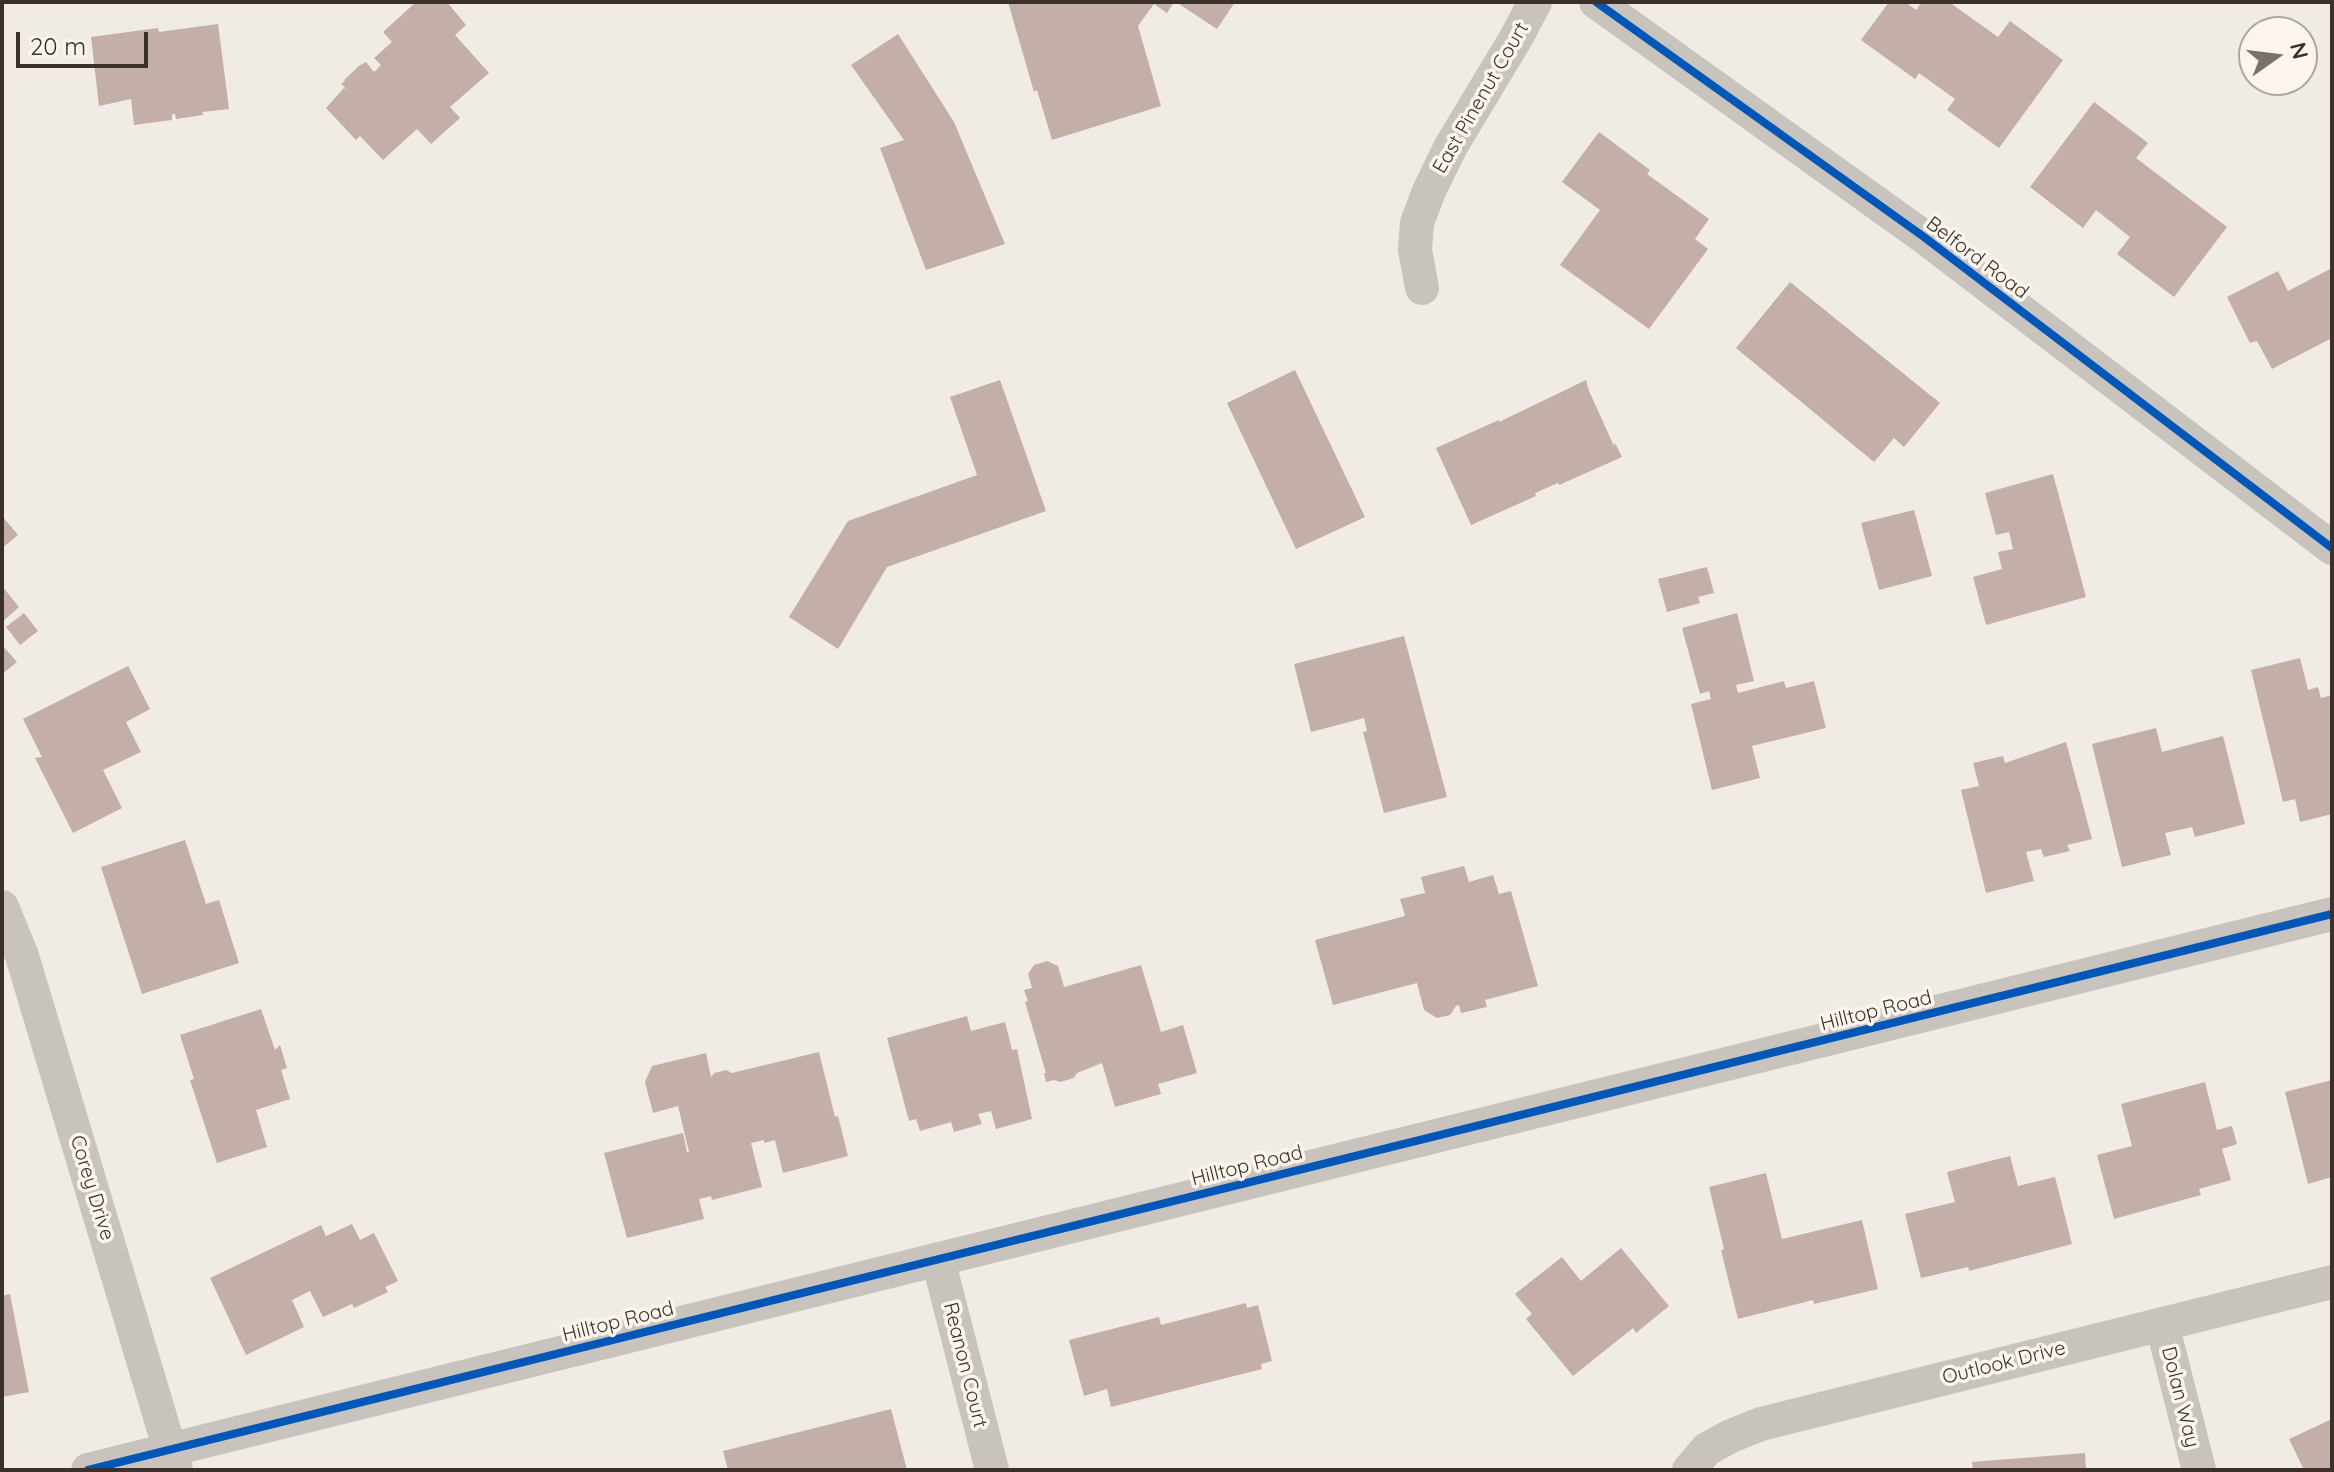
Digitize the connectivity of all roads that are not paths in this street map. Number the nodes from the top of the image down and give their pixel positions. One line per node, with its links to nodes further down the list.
1 (1535, 2): 3 (street, East Pinenut Court)
2 (1596, 2): 4 (street, Belford Road)
3 (1422, 288)
4 (2332, 548)
5 (2, 907): 10 (street, Corey Drive)
6 (2332, 914): 7 (street, Hilltop Road)
7 (938, 1259): 10 (street, Hilltop Road); 12 (street, Reanon Court)
8 (2332, 1282): 9 (street, Outlook Drive)
9 (2162, 1324): 13 (street, Outlook Drive); 14 (street, Dolan Way)
10 (173, 1460): 11 (street, Hilltop Road)
11 (88, 1470)
12 (992, 1470)
13 (1689, 1470)
14 (2199, 1470)

